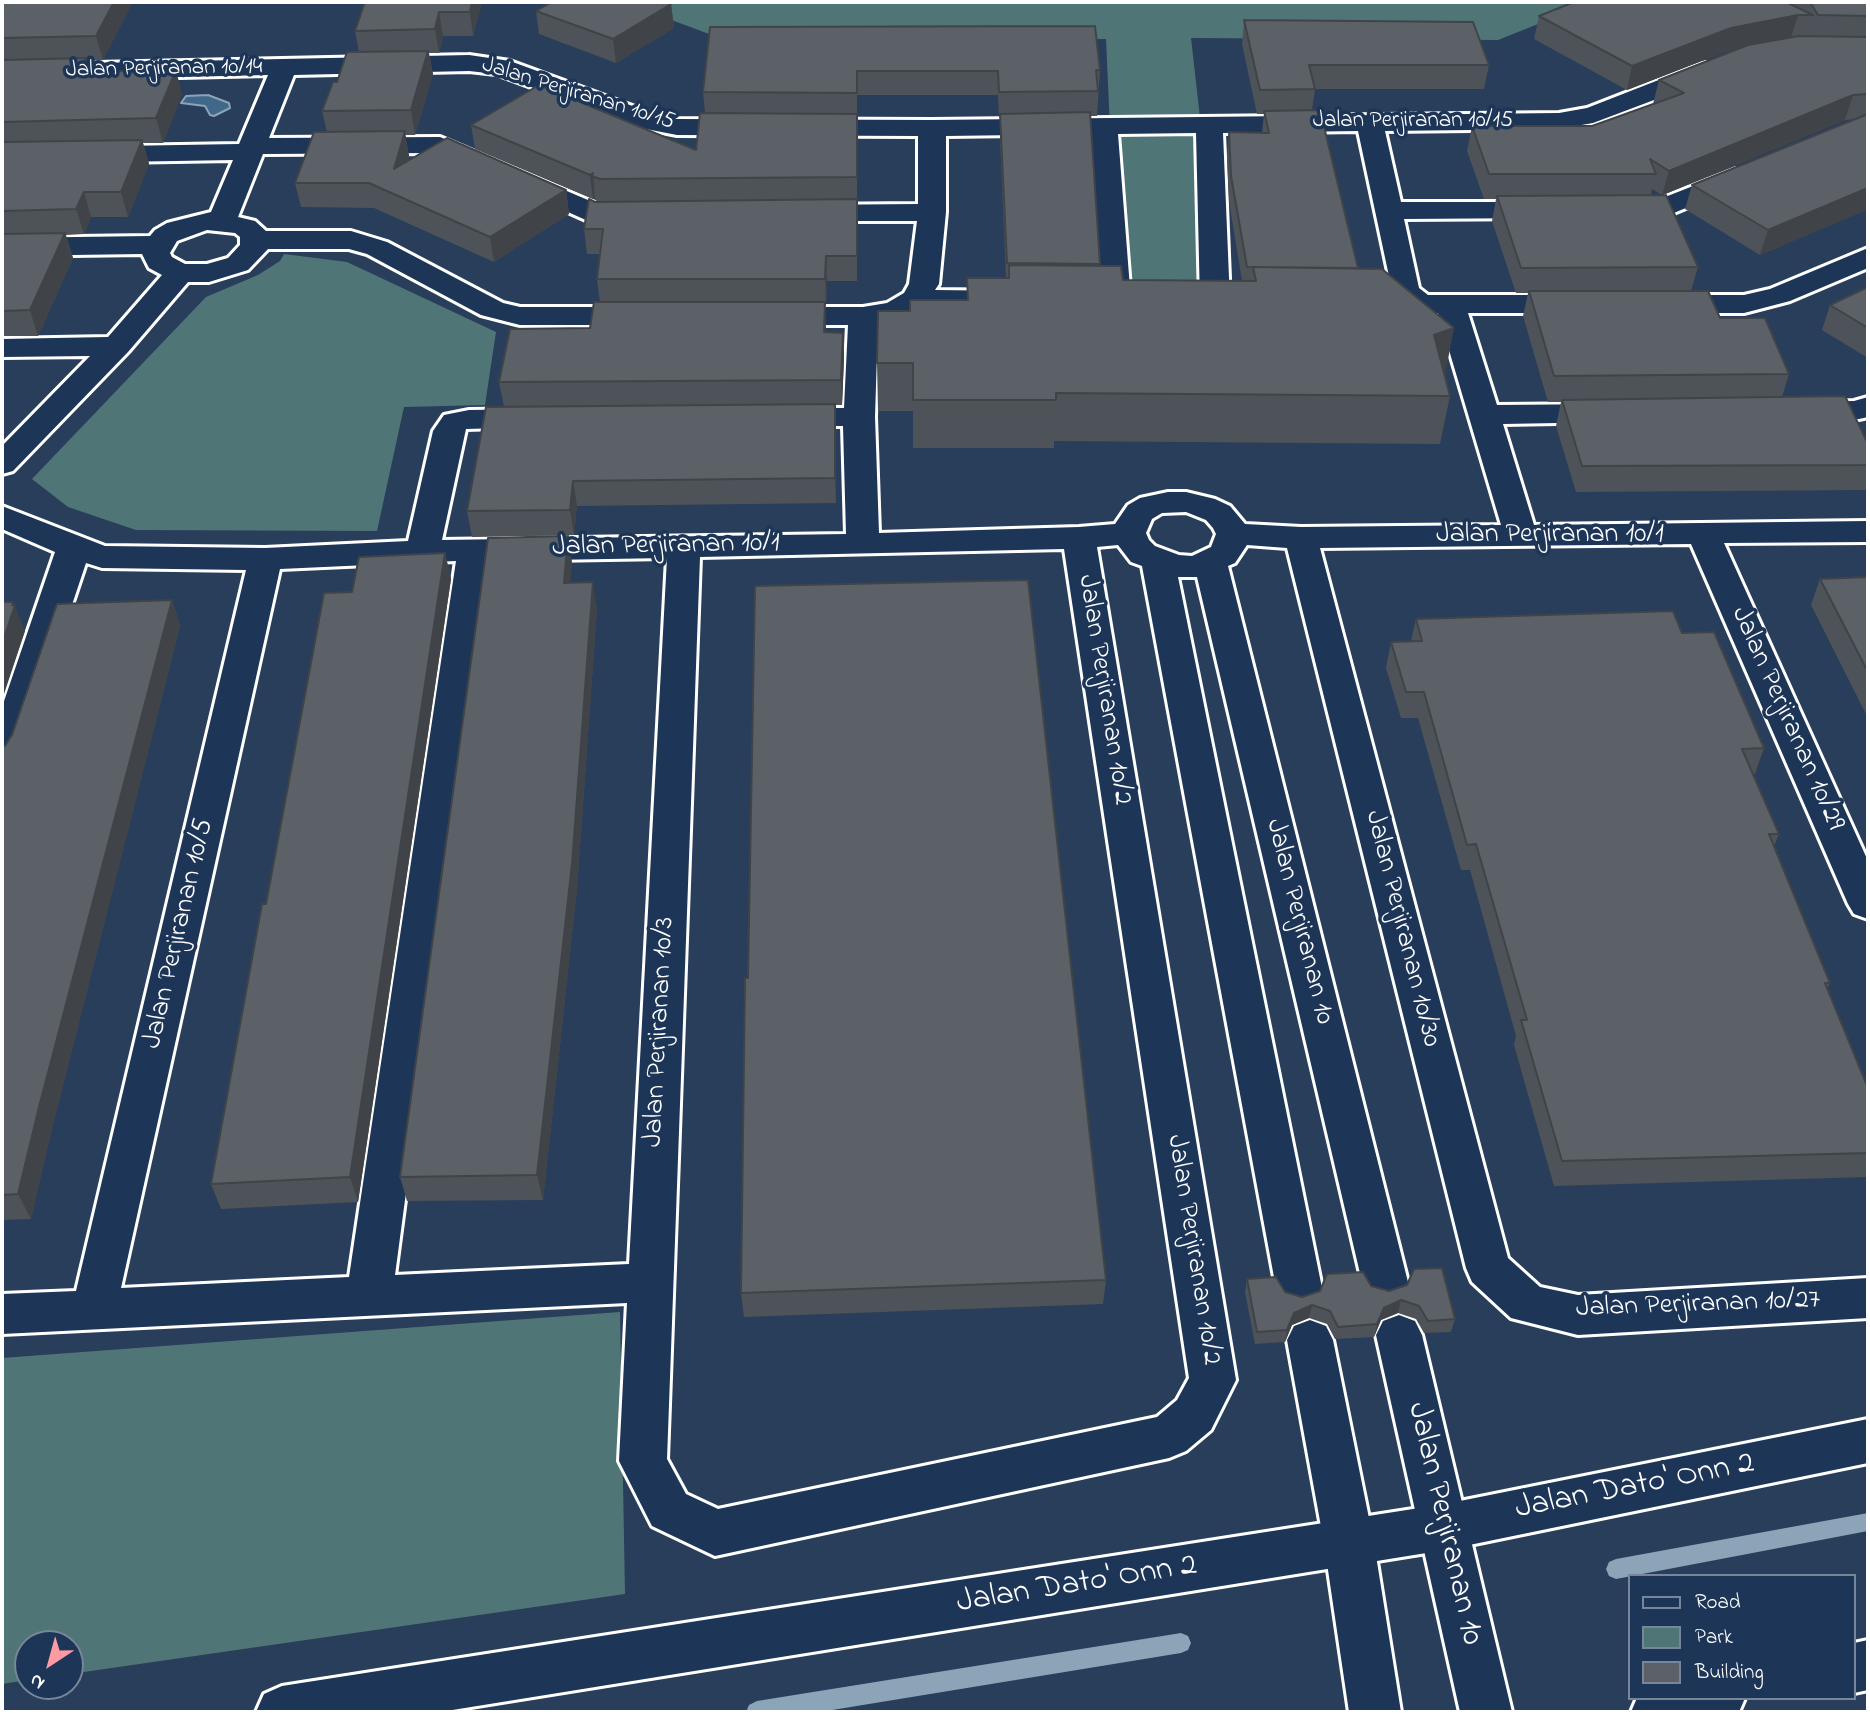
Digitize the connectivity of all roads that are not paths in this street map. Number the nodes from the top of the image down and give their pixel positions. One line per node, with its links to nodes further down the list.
1 (1735, 59): 4 (street, Jalan Perjiranan 10/15)
2 (284, 67): 3 (street, Jalan Perjiranan 10/14); 7 (street, Jalan Perjiranan 10/15); 8 (street)
3 (2, 73)
4 (1370, 122): 5 (street, Jalan Perjiranan 10/15); 11 (street)
5 (1209, 124): 6 (street, Jalan Perjiranan 10/15); 24 (street)
6 (1104, 126): 7 (street, Jalan Perjiranan 10/15); 23 (street)
7 (932, 128): 12 (street)
8 (250, 149): 9 (street); 14 (street); 15 (street)
9 (2, 156)
10 (1758, 169): 11 (street)
11 (1388, 211): 26 (street)
12 (932, 212): 13 (street); 21 (street)
13 (779, 214)
14 (668, 215)
15 (222, 220): 16 (street); 17 (street)
16 (256, 240): 20 (street); 27 (street)
17 (158, 245): 18 (street); 20 (street)
18 (2, 247)
19 (1868, 257): 26 (street)
20 (180, 272): 30 (street)
21 (915, 299): 22 (street); 29 (street)
22 (1049, 300)
23 (1116, 301)
24 (1216, 302)
25 (1353, 304): 26 (street)
26 (1436, 305): 35 (street)
27 (670, 316)
28 (739, 316): 29 (street)
29 (863, 316): 37 (street)
30 (117, 346): 31 (street); 39 (street)
31 (2, 348)
32 (1868, 406): 33 (street)
33 (1762, 411)
34 (1637, 413): 35 (street)
35 (1484, 415): 43 (street)
36 (761, 417): 37 (street)
37 (859, 417): 47 (street)
38 (566, 418): 52 (street)
39 (2, 464)
40 (2, 516): 48 (street, Jalan Perjiranan 10/1)
41 (1868, 531): 44 (street, Jalan Perjiranan 10/1)
42 (1129, 533): 45 (street, Jalan Perjiranan 10/1); 50 (street); 54 (street)
43 (1521, 535): 44 (street, Jalan Perjiranan 10/1); 46 (street, Jalan Perjiranan 10/1)
44 (1704, 535): 56 (street, Jalan Perjiranan 10/29)
45 (1079, 538): 47 (street, Jalan Perjiranan 10/1); 68 (street, Jalan Perjiranan 10/2)
46 (1301, 538): 50 (street, Jalan Perjiranan 10/1); 62 (street, Jalan Perjiranan 10/30)
47 (863, 544): 49 (street, Jalan Perjiranan 10/1)
48 (74, 547): 53 (street, Jalan Perjiranan 10/1); 55 (street)
49 (684, 548): 51 (street, Jalan Perjiranan 10/1); 57 (street, Jalan Perjiranan 10/3)
50 (1222, 548): 54 (street); 58 (street, Jalan Perjiranan 10)
51 (475, 550): 52 (street, Jalan Perjiranan 10/1); 60 (street)
52 (423, 551): 53 (street, Jalan Perjiranan 10/1)
53 (265, 559): 63 (street, Jalan Perjiranan 10/5)
54 (1158, 562): 59 (street)
55 (2, 761)
56 (1868, 904)
57 (650, 1282): 60 (street); 68 (street, Jalan Perjiranan 10/3)
58 (1385, 1282)
59 (1299, 1288)
60 (369, 1296): 63 (street)
61 (1868, 1298): 62 (street, Jalan Perjiranan 10/27)
62 (1527, 1304)
63 (94, 1309): 64 (street)
64 (2, 1314)
65 (1399, 1335): 69 (street, Jalan Perjiranan 10)
66 (1310, 1340): 70 (street)
67 (1868, 1441): 69 (street, Jalan Dato' Onn 2)
68 (668, 1510)
69 (1445, 1527): 70 (street, Jalan Dato' Onn 2); 74 (street, Jalan Perjiranan 10)
70 (1349, 1543): 72 (street, Jalan Dato' Onn 2); 73 (street)
71 (1710, 1700): 75 (street)
72 (282, 1712)
73 (1375, 1712)
74 (1486, 1712)
75 (1657, 1712)

